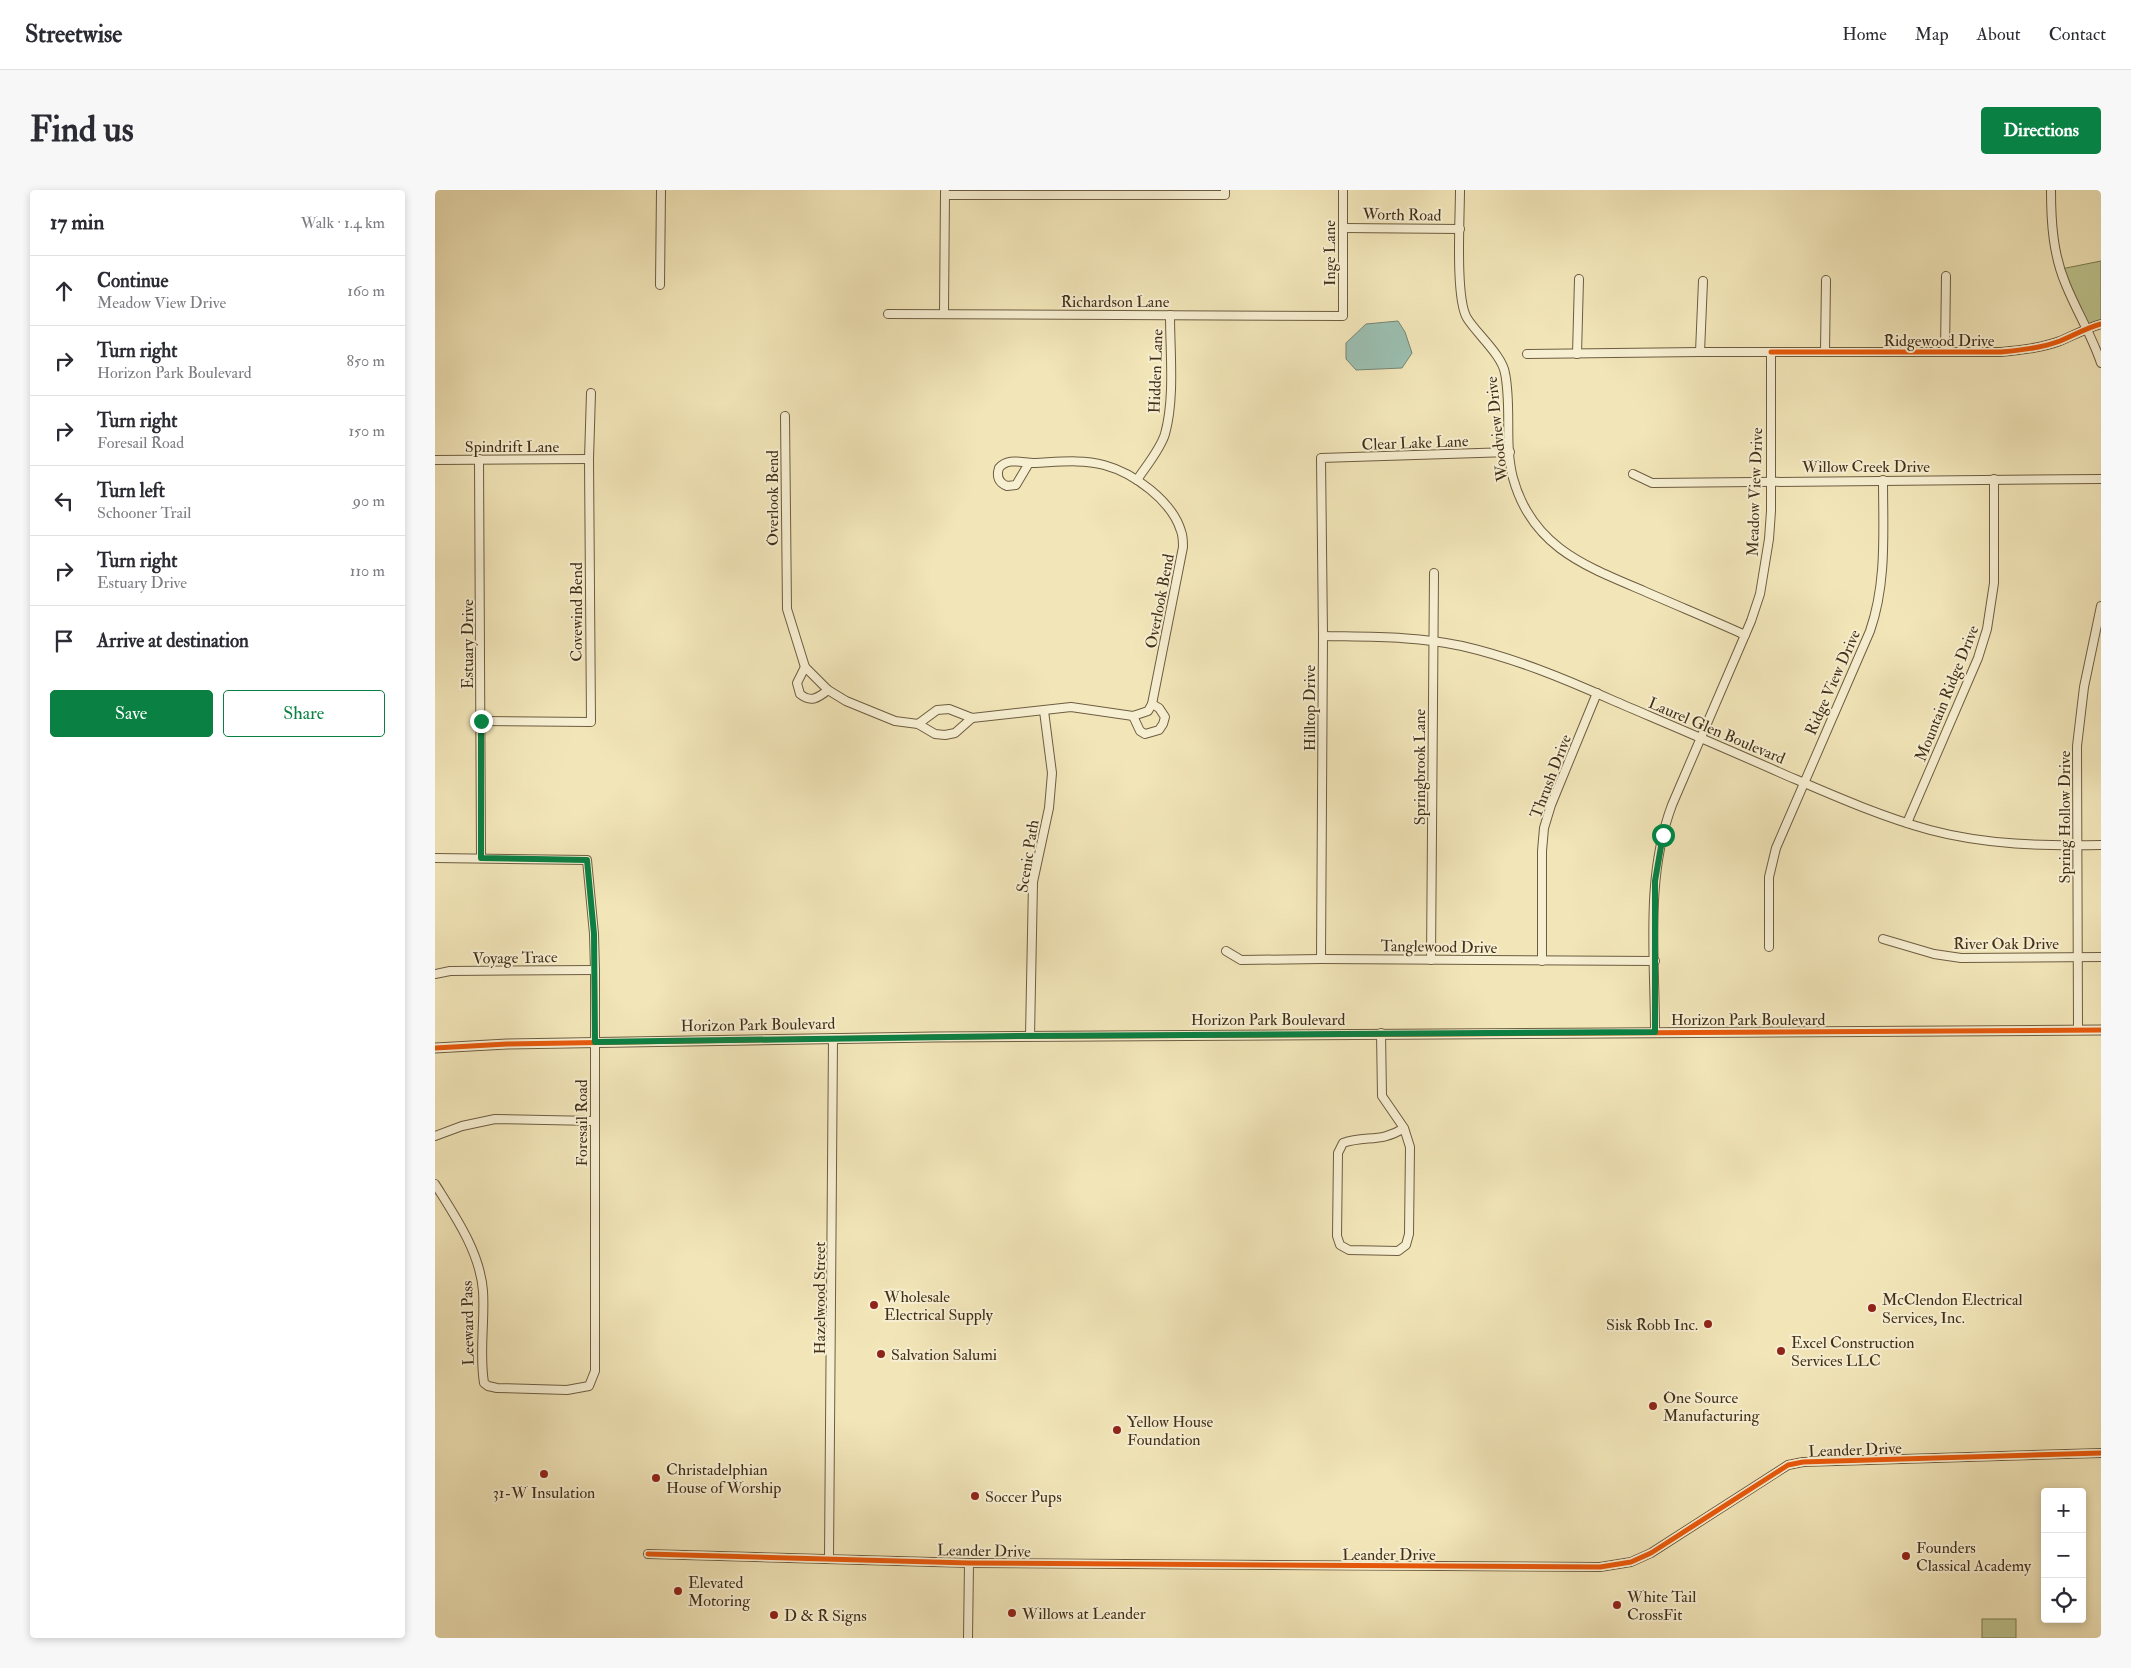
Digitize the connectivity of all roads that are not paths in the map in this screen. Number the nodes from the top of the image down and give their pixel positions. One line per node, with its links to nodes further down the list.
1 (661, 190): 13 (street)
2 (1343, 190): 7 (street, Inge Lane)
3 (1460, 190): 8 (street, Woodview Drive)
4 (2051, 190): 19 (street)
5 (945, 192): 6 (street); 14 (street)
6 (1225, 193)
7 (1343, 228): 8 (street, Worth Road); 17 (street, Inge Lane)
8 (1460, 229): 29 (street, Woodview Drive)
9 (1946, 276): 23 (street)
10 (1579, 279): 25 (street)
11 (1825, 280): 20 (street)
12 (1703, 281): 21 (street)
13 (660, 285)
14 (945, 313): 15 (street, Richardson Lane); 16 (street, Richardson Lane)
15 (887, 314)
16 (1171, 315): 17 (street, Richardson Lane); 38 (street, Hidden Lane)
17 (1343, 316)
18 (2101, 324): 19 (street, Ridgewood Drive)
19 (2085, 328): 23 (street, Ridgewood Drive); 26 (street)
20 (1825, 351): 22 (street, Ridgewood Drive); 23 (street, Ridgewood Drive)
21 (1700, 352): 22 (street, Ridgewood Drive); 25 (street, Ridgewood Drive)
22 (1771, 352): 40 (street, Meadow View Drive)
23 (1945, 352)
24 (1527, 354): 25 (street, Ridgewood Drive)
25 (1577, 354)
26 (2101, 363)
27 (591, 393): 32 (street, Covewind Bend)
28 (785, 416): 46 (street, Overlook Bend)
29 (1510, 452): 30 (street, Clear Lake Lane); 43 (street, Woodview Drive)
30 (1321, 458): 44 (street, Hilltop Drive)
31 (479, 459): 32 (street, Spindrift Lane); 33 (street, Spindrift Lane); 53 (street, Estuary Drive)
32 (589, 459): 53 (street, Covewind Bend)
33 (435, 460)
34 (1029, 463): 38 (street, Overlook Bend)
35 (1633, 474): 40 (street, Willow Creek Drive)
36 (1994, 479): 37 (street, Willow Creek Drive); 39 (street, Willow Creek Drive); 57 (street, Mountain Ridge Drive)
37 (2101, 479)
38 (1137, 480): 49 (street, Overlook Bend)
39 (1883, 480): 40 (street, Willow Creek Drive); 56 (street, Ridge View Drive)
40 (1771, 481): 43 (street, Meadow View Drive)
41 (1434, 574): 45 (street, Springbrook Lane)
42 (2101, 606): 59 (street, Spring Hollow Drive)
43 (1745, 635): 55 (street, Meadow View Drive)
44 (1323, 636): 45 (street, Laurel Glen Boulevard); 67 (street, Hilltop Drive)
45 (1433, 642): 48 (street, Laurel Glen Boulevard); 68 (street, Springbrook Lane)
46 (805, 667): 47 (street, Overlook Bend); 47 (street)
47 (828, 690): 54 (street, Overlook Bend)
48 (1597, 694): 55 (street, Laurel Glen Boulevard); 69 (street, Thrush Drive)
49 (1152, 704): 51 (street); 51 (street)
50 (1045, 711): 51 (street); 52 (street); 77 (street, Scenic Path)
51 (1133, 716)
52 (972, 718): 54 (street); 54 (street, Overlook Bend)
53 (481, 721): 61 (street, Estuary Drive)
54 (918, 724)
55 (1701, 738): 56 (street, Laurel Glen Boulevard); 70 (street, Meadow View Drive)
56 (1804, 783): 57 (street, Laurel Glen Boulevard); 63 (street, Ridge View Drive)
57 (1907, 823): 59 (street, Laurel Glen Boulevard)
58 (2101, 845): 59 (street, Laurel Glen Boulevard)
59 (2078, 846): 65 (street, Spring Hollow Drive)
60 (435, 858): 61 (street)
61 (481, 858): 71 (street, Foresail Road)
62 (1883, 939): 65 (street, River Oak Drive)
63 (1769, 947)
64 (1226, 951): 67 (street, Tanglewood Drive)
65 (2078, 957): 66 (street, River Oak Drive); 73 (street, Spring Hollow Drive)
66 (2101, 957)
67 (1321, 959): 68 (street, Tanglewood Drive)
68 (1431, 960): 69 (street, Tanglewood Drive)
69 (1542, 961): 70 (street, Tanglewood Drive)
70 (1655, 962): 75 (street, Meadow View Drive)
71 (595, 970): 72 (street, Voyage Trace); 79 (street, Foresail Road)
72 (435, 974)
73 (2078, 1030): 74 (street, Horizon Park Boulevard); 75 (street, Horizon Park Boulevard)
74 (2101, 1030)
75 (1655, 1032): 76 (street, Horizon Park Boulevard)
76 (1381, 1033): 77 (street, Horizon Park Boulevard); 82 (street)
77 (1030, 1036): 78 (street, Horizon Park Boulevard)
78 (833, 1038): 79 (street, Horizon Park Boulevard); 88 (street, Hazelwood Street)
79 (595, 1042): 80 (street, Horizon Park Boulevard); 81 (street, Foresail Road)
80 (435, 1048)
81 (594, 1121): 83 (street); 85 (street, Foresail Road)
82 (1404, 1128): 82 (street)
83 (435, 1136)
84 (435, 1184): 85 (street, Leeward Pass)
85 (483, 1383)
86 (2101, 1453): 89 (street, Leander Drive)
87 (648, 1554): 88 (street, Leander Drive)
88 (829, 1558): 89 (street, Leander Drive)
89 (969, 1563): 90 (street)
90 (968, 1638)

